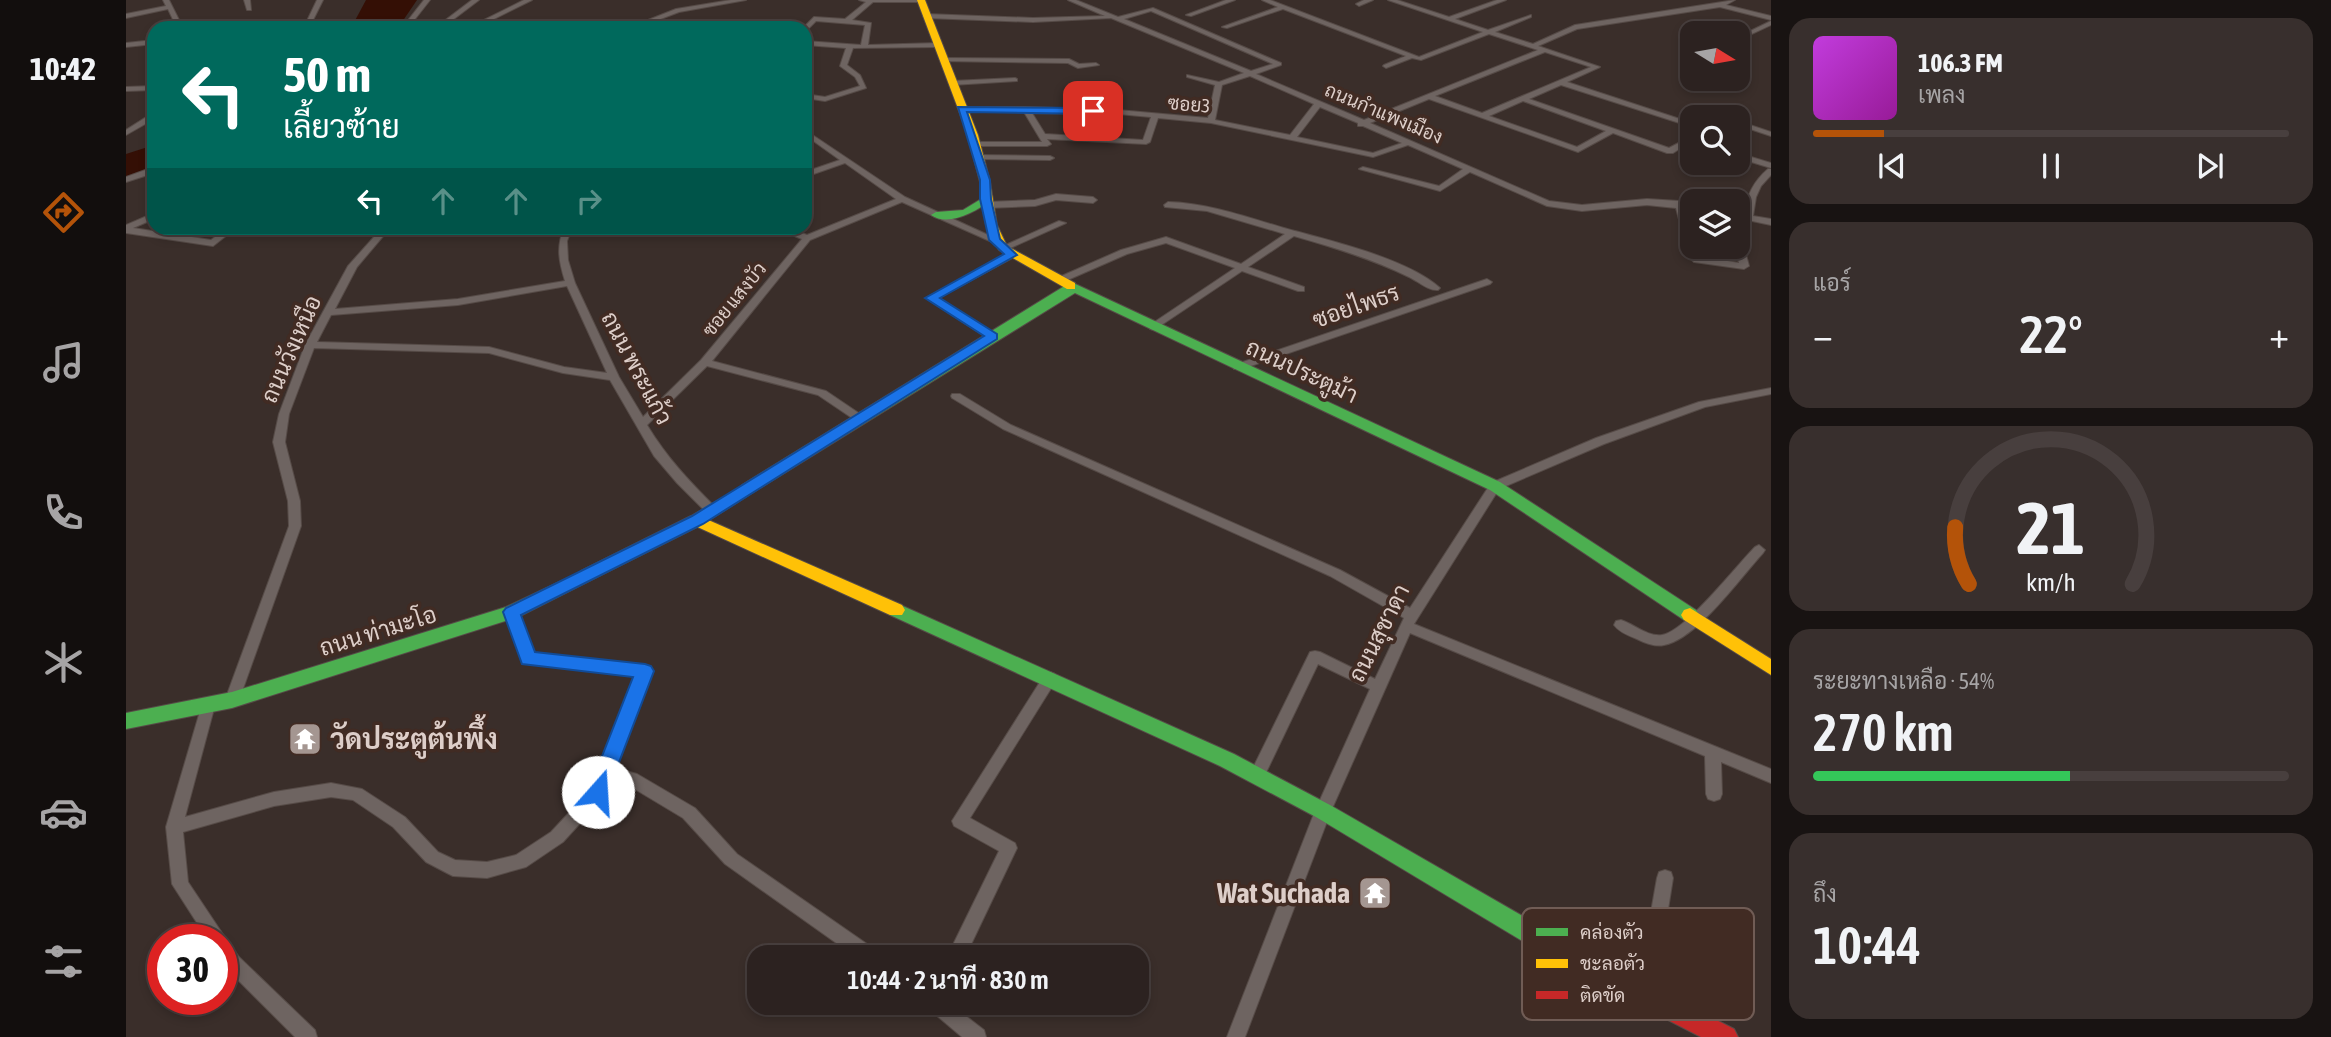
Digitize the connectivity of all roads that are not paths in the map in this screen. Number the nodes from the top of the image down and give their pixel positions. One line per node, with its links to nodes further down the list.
1 (166, 0): 20 (street)
2 (247, 0): 22 (street)
3 (320, 0): 31 (street)
4 (426, 0): 32 (street)
5 (476, 0): 33 (street)
6 (529, 0): 34 (street)
7 (743, 0): 35 (street)
8 (863, 0): 17 (street)
9 (921, 0): 17 (street); 25 (street)
10 (1071, 0): 28 (street, ถนนกำแพงเมือง)
11 (1232, 0): 23 (street)
12 (1265, 0): 21 (street)
13 (1370, 0): 18 (street)
14 (1391, 0): 27 (street)
15 (1503, 0): 27 (street)
16 (1732, 0): 19 (street)
17 (872, 1): 37 (street)
18 (1359, 4)
19 (1720, 5): 29 (street); 45 (street)
20 (170, 8): 24 (street); 30 (street)
21 (1283, 8): 38 (street); 49 (street)
22 (248, 9)
23 (1189, 15)
24 (126, 16)
25 (926, 16): 28 (street); 48 (street)
26 (1530, 16): 39 (street)
27 (1451, 18): 39 (street)
28 (1114, 19): 52 (street, ถนนกำแพงเมือง); 52 (street)
29 (1771, 20): 40 (street)
30 (176, 21)
31 (310, 21)
32 (410, 21)
33 (448, 21)
34 (486, 21)
35 (649, 21)
36 (812, 21): 37 (street)
37 (846, 22): 46 (street)
38 (1224, 27)
39 (1489, 31): 45 (street); 49 (street)
40 (1750, 32)
41 (147, 43): 43 (street)
42 (812, 43): 44 (street)
43 (126, 45)
44 (850, 46): 46 (street); 60 (street)
45 (1535, 46): 47 (street)
46 (864, 47): 48 (street)
47 (1544, 50): 56 (street); 61 (street)
48 (942, 52): 50 (street); 55 (street)
49 (1415, 57): 51 (street)
50 (1096, 65)
51 (1386, 66)
52 (1249, 73): 57 (street); 63 (street, ถนนกำแพงเมือง)
53 (1189, 76): 57 (street)
54 (1015, 80): 55 (street)
55 (952, 83): 64 (street)
56 (1562, 83): 62 (street); 70 (street)
57 (1219, 84): 69 (street)
58 (147, 88): 59 (street)
59 (126, 89)
60 (812, 97)
61 (1430, 97): 66 (street); 71 (street)
62 (1522, 99): 66 (street); 73 (street)
63 (1318, 104): 71 (street, ถนนกำแพงเมือง); 77 (street)
64 (962, 109): 65 (street, ซอย3); 81 (street)
65 (1026, 109): 67 (street, ซอย3); 78 (street)
66 (1482, 116): 73 (street)
67 (1154, 117): 69 (street, ซอย3); 78 (street)
68 (147, 120): 74 (street)
69 (1210, 121): 77 (street, ซอย3)
70 (1680, 121)
71 (1361, 124): 79 (street, ถนนกำแพงเมือง)
72 (1750, 127): 75 (street)
73 (1612, 131): 80 (street)
74 (126, 133)
75 (1771, 134)
76 (812, 137): 84 (street, ถนนประตูม้า)
77 (1293, 137): 79 (street, ซอย3)
78 (1045, 140): 81 (street)
79 (1408, 143): 87 (street, ถนนกำแพงเมือง)
80 (1680, 145)
81 (977, 151): 82 (street); 94 (street)
82 (1050, 158)
83 (1750, 159): 85 (street)
84 (844, 161): 90 (street); 92 (street, ถนนประตูม้า)
85 (1771, 166)
86 (1363, 169): 87 (street)
87 (1469, 169): 95 (street, ถนนกำแพงเมือง)
88 (1771, 171): 98 (street)
89 (147, 172): 91 (street)
90 (812, 172)
91 (126, 180)
92 (902, 199): 99 (street, ถนนประตูม้า); 112 (street, ซอย แสงบัว)
93 (1093, 200): 94 (street)
94 (986, 202): 99 (street); 113 (street)
95 (1679, 204): 97 (street)
96 (1168, 205): 106 (street)
97 (1680, 208)
98 (1750, 210)
99 (936, 215): 113 (street, ถนนประตูม้า)
100 (1750, 217): 102 (street)
101 (147, 219): 104 (street)
102 (1771, 222)
103 (1062, 223): 113 (street)
104 (126, 229): 105 (street)
105 (147, 232)
106 (1292, 233): 116 (street); 120 (street)
107 (163, 235): 108 (street)
108 (223, 235)
109 (380, 235): 122 (street, ถนนวังเหนือ)
110 (565, 235): 118 (street, ถนน พระแก้ว)
111 (800, 235): 112 (street)
112 (807, 238): 126 (street, ซอย แสงบัว)
113 (1003, 248): 119 (street, ถนนประตูม้า); 124 (street)
114 (1696, 259): 115 (street)
115 (1742, 259)
116 (1242, 267): 119 (street); 121 (street); 123 (street)
117 (1487, 282): 127 (street, ซอยไพธร)
118 (570, 283): 122 (street); 128 (street, ถนน พระแก้ว)
119 (1067, 284): 123 (street, ถนนประตูม้า); 124 (street, ถนน ท่ามะโอ)
120 (1436, 288)
121 (1301, 289)
122 (328, 312): 125 (street, ถนนวังเหนือ)
123 (1154, 327): 127 (street, ถนนประตูม้า)
124 (993, 337): 131 (street, ถนน ท่ามะโอ)
125 (310, 345): 128 (street); 144 (street, ถนนวังเหนือ)
126 (705, 362): 131 (street); 132 (street, ซอย แสงบัว)
127 (1238, 367): 133 (street, ถนนประตูม้า)
128 (614, 377): 132 (street, ถนน พระแก้ว)
129 (1771, 391): 133 (street)
130 (956, 396): 139 (street)
131 (859, 418): 134 (street, ถนน ท่ามะโอ)
132 (643, 423): 134 (street, ถนน พระแก้ว)
133 (1495, 486): 138 (street, ถนนประตูม้า); 139 (street, ถนนสุชาดา)
134 (712, 511): 135 (street, ถนน ท่ามะโอ)
135 (697, 520): 137 (street, ถนน ท่ามะโอ); 142 (street)
136 (1759, 550): 138 (street)
137 (512, 612): 144 (street, ถนน ท่ามะโอ); 148 (street)
138 (1697, 618): 140 (street); 141 (street, ถนนประตูม้า)
139 (1409, 620): 143 (street, ถนนสุชาดา); 147 (street)
140 (1621, 625)
141 (1771, 668)
142 (1050, 678): 149 (street); 159 (street)
143 (1379, 687): 149 (street); 152 (street, ถนนสุชาดา)
144 (232, 700): 145 (street, ถนน ท่ามะโอ)
145 (208, 705): 146 (street, ถนน ท่ามะโอ); 153 (street)
146 (126, 721)
147 (1713, 753): 150 (street); 151 (street)
148 (605, 772): 153 (street); 158 (street)
149 (1256, 776): 152 (street)
150 (1771, 776)
151 (1714, 794)
152 (1323, 811): 157 (street); 165 (street, ถนนสุชาดา)
153 (174, 827): 156 (street)
154 (1665, 878): 155 (street)
155 (1660, 908)
156 (207, 924)
157 (1522, 929)
158 (854, 945)
159 (962, 945)
160 (238, 968): 163 (street)
161 (950, 1015): 164 (street)
162 (1691, 1020): 166 (street)
163 (308, 1037)
164 (977, 1037)
165 (1236, 1037)
166 (1726, 1037)

